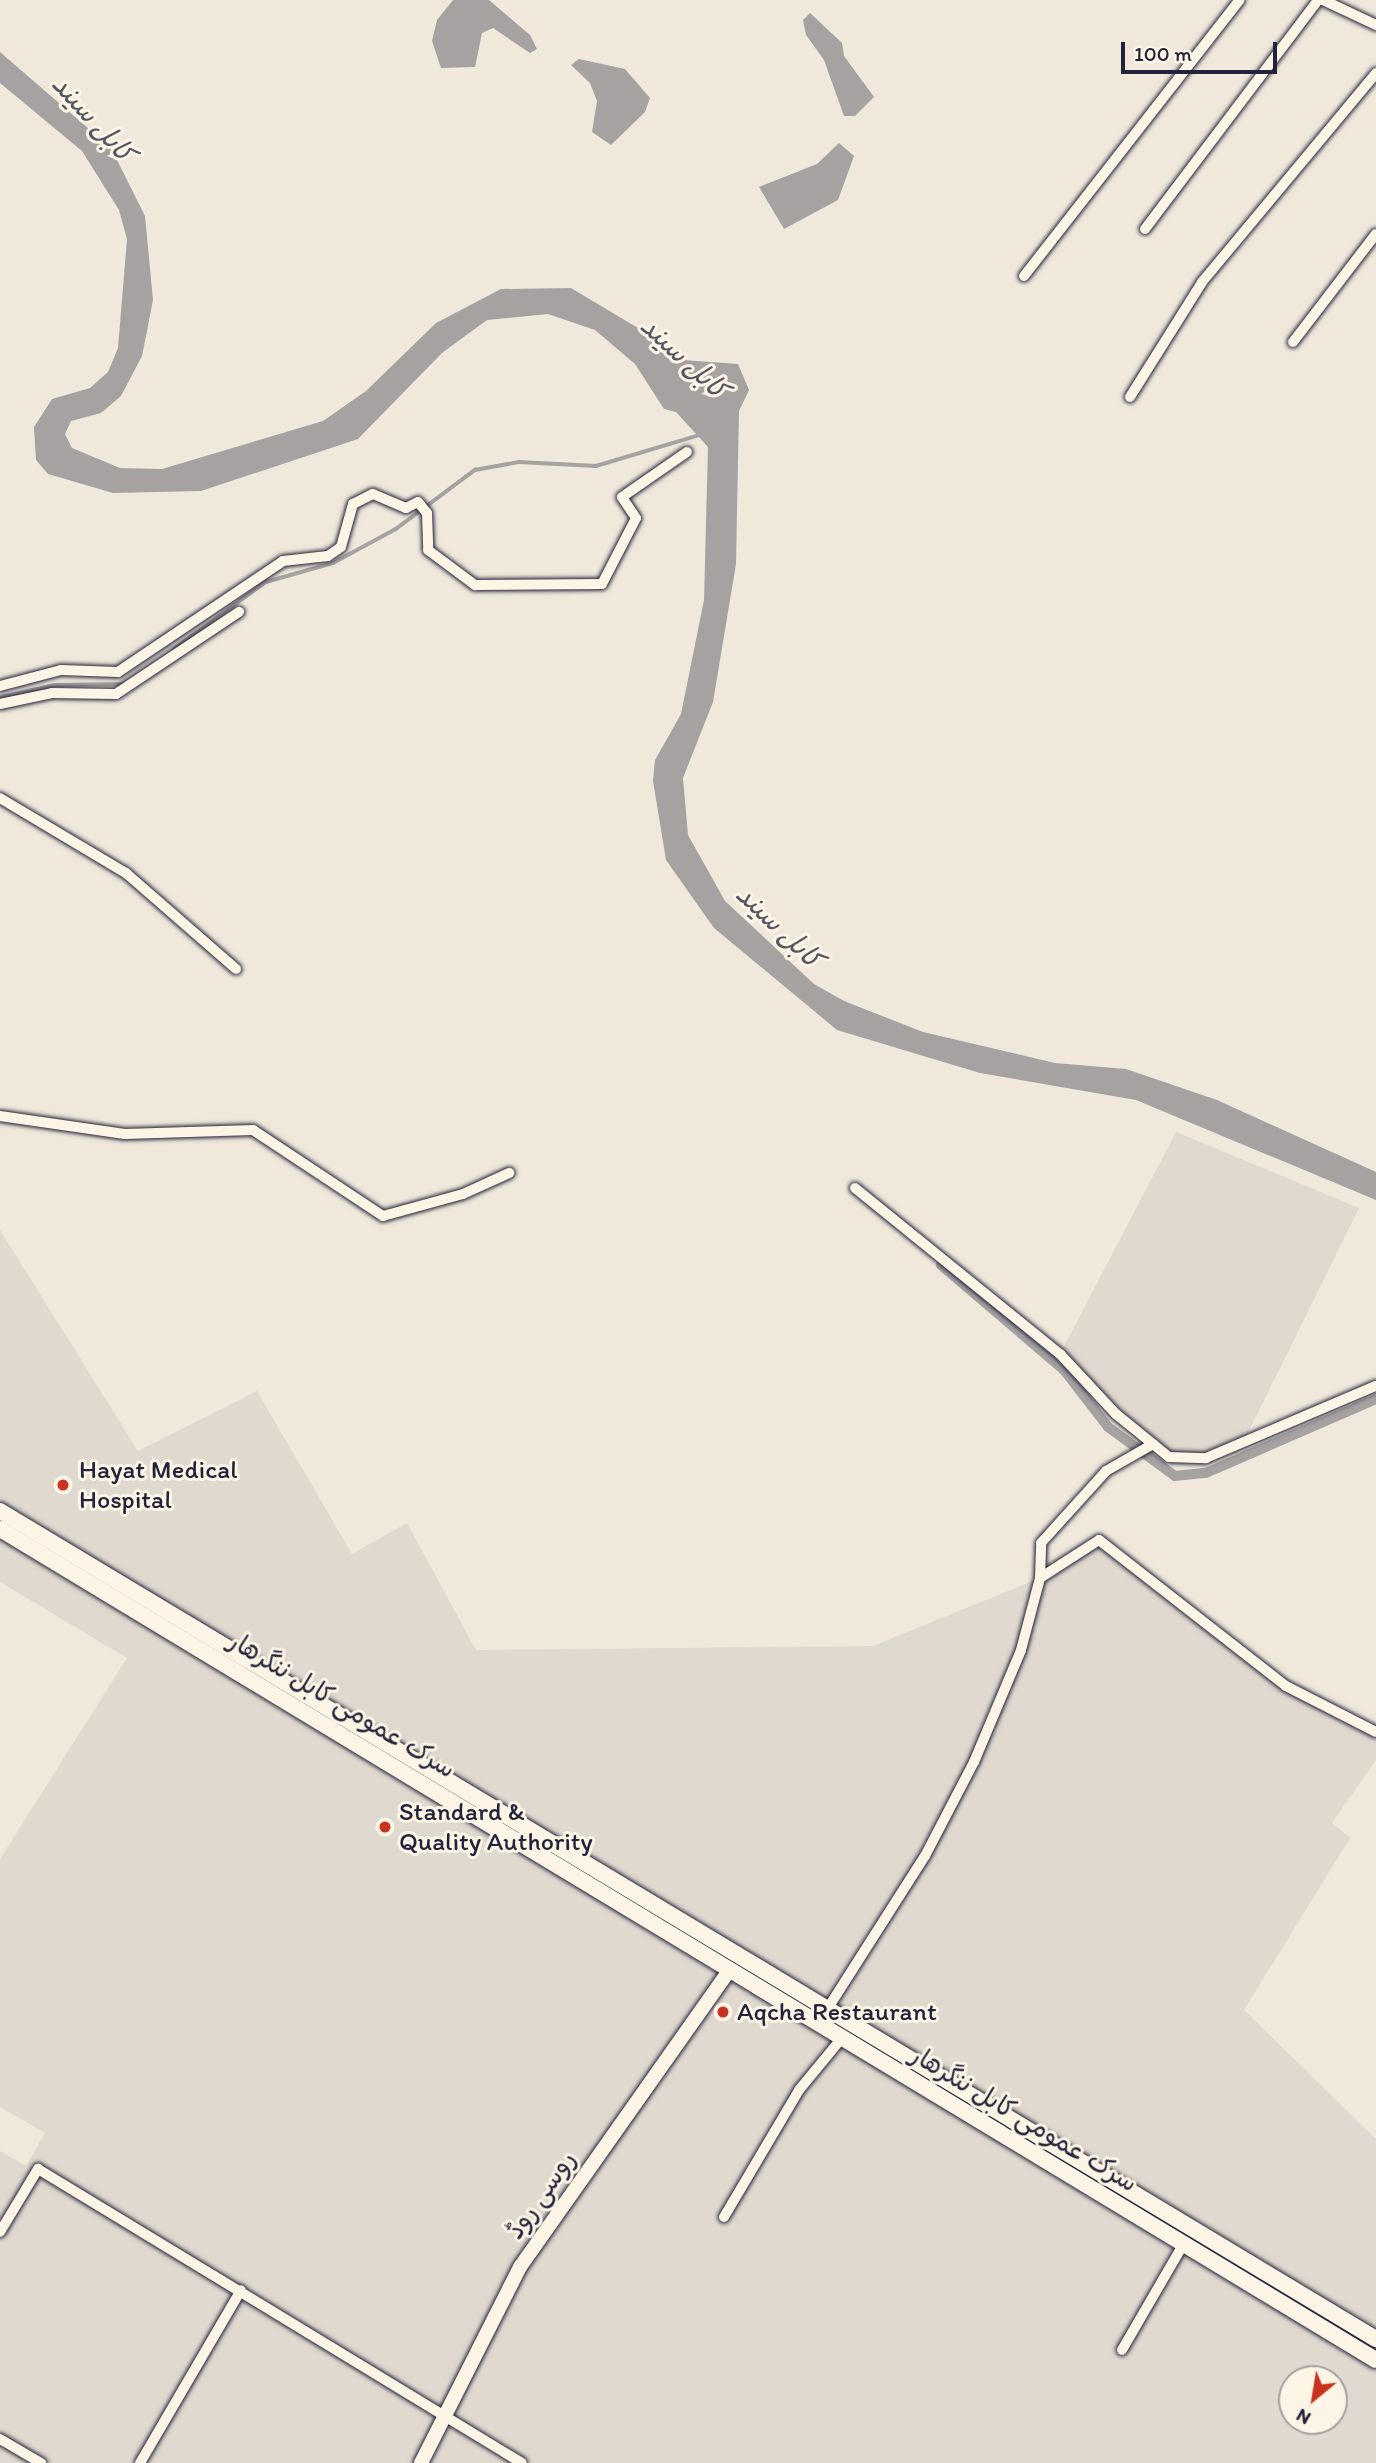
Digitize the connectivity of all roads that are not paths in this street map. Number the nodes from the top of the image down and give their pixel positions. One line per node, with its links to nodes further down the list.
1 (1240, 0): 7 (street)
2 (1320, 0): 3 (street); 5 (street)
3 (1376, 25)
4 (1376, 73): 9 (street)
5 (1144, 229)
6 (1376, 234): 8 (street)
7 (1024, 276)
8 (1293, 342)
9 (1130, 397)
10 (687, 452): 12 (street)
11 (239, 612): 13 (street)
12 (0, 686)
13 (0, 704)
14 (0, 798): 15 (street)
15 (236, 969)
16 (0, 1116): 17 (street)
17 (509, 1173)
18 (855, 1188): 20 (street)
19 (1376, 1386): 20 (street)
20 (1153, 1444): 23 (street)
21 (0, 1511): 24 (highway, سرک عمومی کابل ننگرهار)
22 (0, 1529): 24 (highway, سرک عمومی کابل ننگرهار)
23 (1040, 1578): 25 (street); 27 (street)
24 (126, 1595): 26 (highway, سرک عمومی کابل ننگرهار); 27 (highway, سرک عمومی کابل ننگرهار)
25 (1376, 1732)
26 (729, 1971): 28 (highway, سرک عمومی کابل ننگرهار); 38 (main road, روسی روڈ)
27 (828, 2008): 29 (highway, سرک عمومی کابل ننگرهار)
28 (841, 2039): 30 (highway, سرک عمومی کابل ننگرهار); 31 (street)
29 (1056, 2145): 30 (highway); 35 (highway, سرک عمومی کابل ننگرهار)
30 (1047, 2161): 33 (highway, سرک عمومی کابل ننگرهار)
31 (724, 2217)
32 (0, 2232): 34 (street)
33 (1184, 2243): 36 (street); 37 (highway, سرک عمومی کابل ننگرهار)
34 (241, 2290): 38 (street); 41 (street)
35 (1376, 2339)
36 (1122, 2350)
37 (1376, 2360)
38 (448, 2416): 42 (main road, روسی روڈ); 43 (street)
39 (0, 2439): 40 (street)
40 (41, 2463)
41 (140, 2463)
42 (421, 2463)
43 (522, 2463)

